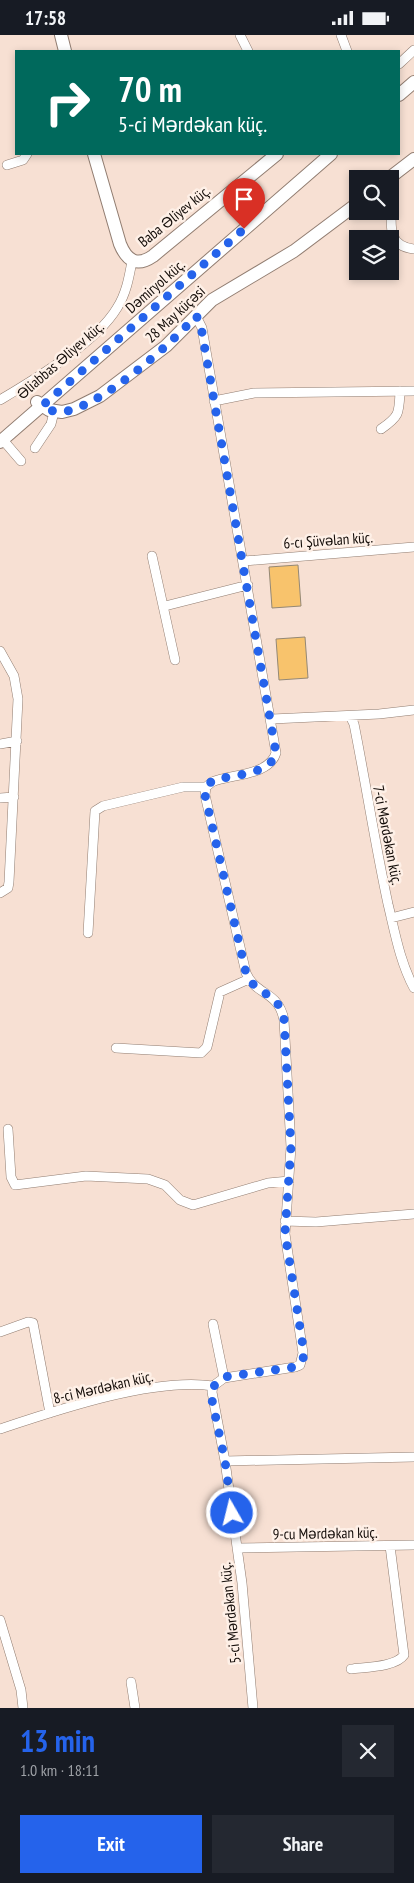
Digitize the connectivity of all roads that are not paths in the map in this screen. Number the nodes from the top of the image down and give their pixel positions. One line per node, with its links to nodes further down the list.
1 (61, 35): 4 (main road)
2 (240, 35): 5 (street)
3 (341, 35): 6 (street)
4 (66, 50)
5 (248, 50)
6 (347, 50)
7 (414, 50): 8 (street)
8 (400, 63)
9 (414, 75): 11 (main road)
10 (414, 82): 12 (main road)
11 (400, 87)
12 (400, 94)
13 (26, 155): 19 (street)
14 (94, 155): 24 (main road, Baba Əliyev küç.)
15 (276, 155): 24 (main road, Baba Əliyev küç.)
16 (321, 155): 30 (main road, Əliabbas Əliyev küç.)
17 (330, 155): 30 (main road, Dəmiryol küç.)
18 (414, 159): 20 (main road)
19 (7, 165)
20 (399, 171)
21 (349, 210): 25 (main road, 28 May küçəsi)
22 (392, 220): 23 (street)
23 (414, 249)
24 (132, 261): 28 (street, Dəmiryol küç.)
25 (196, 316): 29 (street); 31 (main road, 28 May küçəsi)
26 (400, 391): 27 (street); 29 (street); 32 (street)
27 (414, 391)
28 (0, 400)
29 (214, 401): 38 (street)
30 (39, 404): 31 (main road); 33 (main road, Əliabbas Əliyev küç.)
31 (54, 412): 34 (street)
32 (381, 429)
33 (1, 439): 35 (street)
34 (35, 448)
35 (21, 461)
36 (414, 547): 38 (street, 6-cı Şüvəlan küç.)
37 (152, 556): 40 (street)
38 (244, 561): 39 (street)
39 (248, 585): 40 (street); 46 (street)
40 (164, 606): 42 (street)
41 (0, 651): 43 (street)
42 (175, 660)
43 (4, 667): 47 (street)
44 (414, 710): 45 (street)
45 (350, 715): 46 (street); 54 (street, 7-ci Mərdəkan küç.)
46 (272, 719): 49 (street)
47 (17, 741): 48 (street); 50 (street)
48 (0, 744)
49 (206, 787): 55 (street); 56 (street)
50 (14, 797): 51 (street); 52 (street)
51 (0, 798)
52 (0, 893)
53 (414, 912): 54 (street)
54 (392, 918): 57 (street, 7-ci Mərdəkan küç.)
55 (88, 933)
56 (249, 979): 58 (street); 60 (street)
57 (414, 988)
58 (116, 1048)
59 (8, 1129): 60 (street)
60 (288, 1181): 62 (street)
61 (414, 1214): 62 (street)
62 (285, 1221): 65 (street)
63 (213, 1324): 65 (street)
64 (0, 1332): 67 (street)
65 (224, 1377): 66 (street)
66 (214, 1386): 67 (street, 8-ci Mərdəkan küç.); 70 (street, 5-ci Mərdəkan küç.)
67 (50, 1413): 68 (street, 8-ci Mərdəkan küç.)
68 (0, 1429)
69 (414, 1457): 70 (street)
70 (225, 1461): 73 (street, 5-ci Mərdəkan küç.)
71 (414, 1545): 72 (street, 9-cu Mərdəkan küç.)
72 (390, 1546): 73 (street, 9-cu Mərdəkan küç.); 76 (street)
73 (237, 1548): 80 (street, 5-ci Mərdəkan küç.)
74 (0, 1620): 75 (street)
75 (2, 1635): 78 (street)
76 (351, 1669)
77 (131, 1682): 79 (street)
78 (23, 1708)
79 (135, 1708)
80 (253, 1708)

